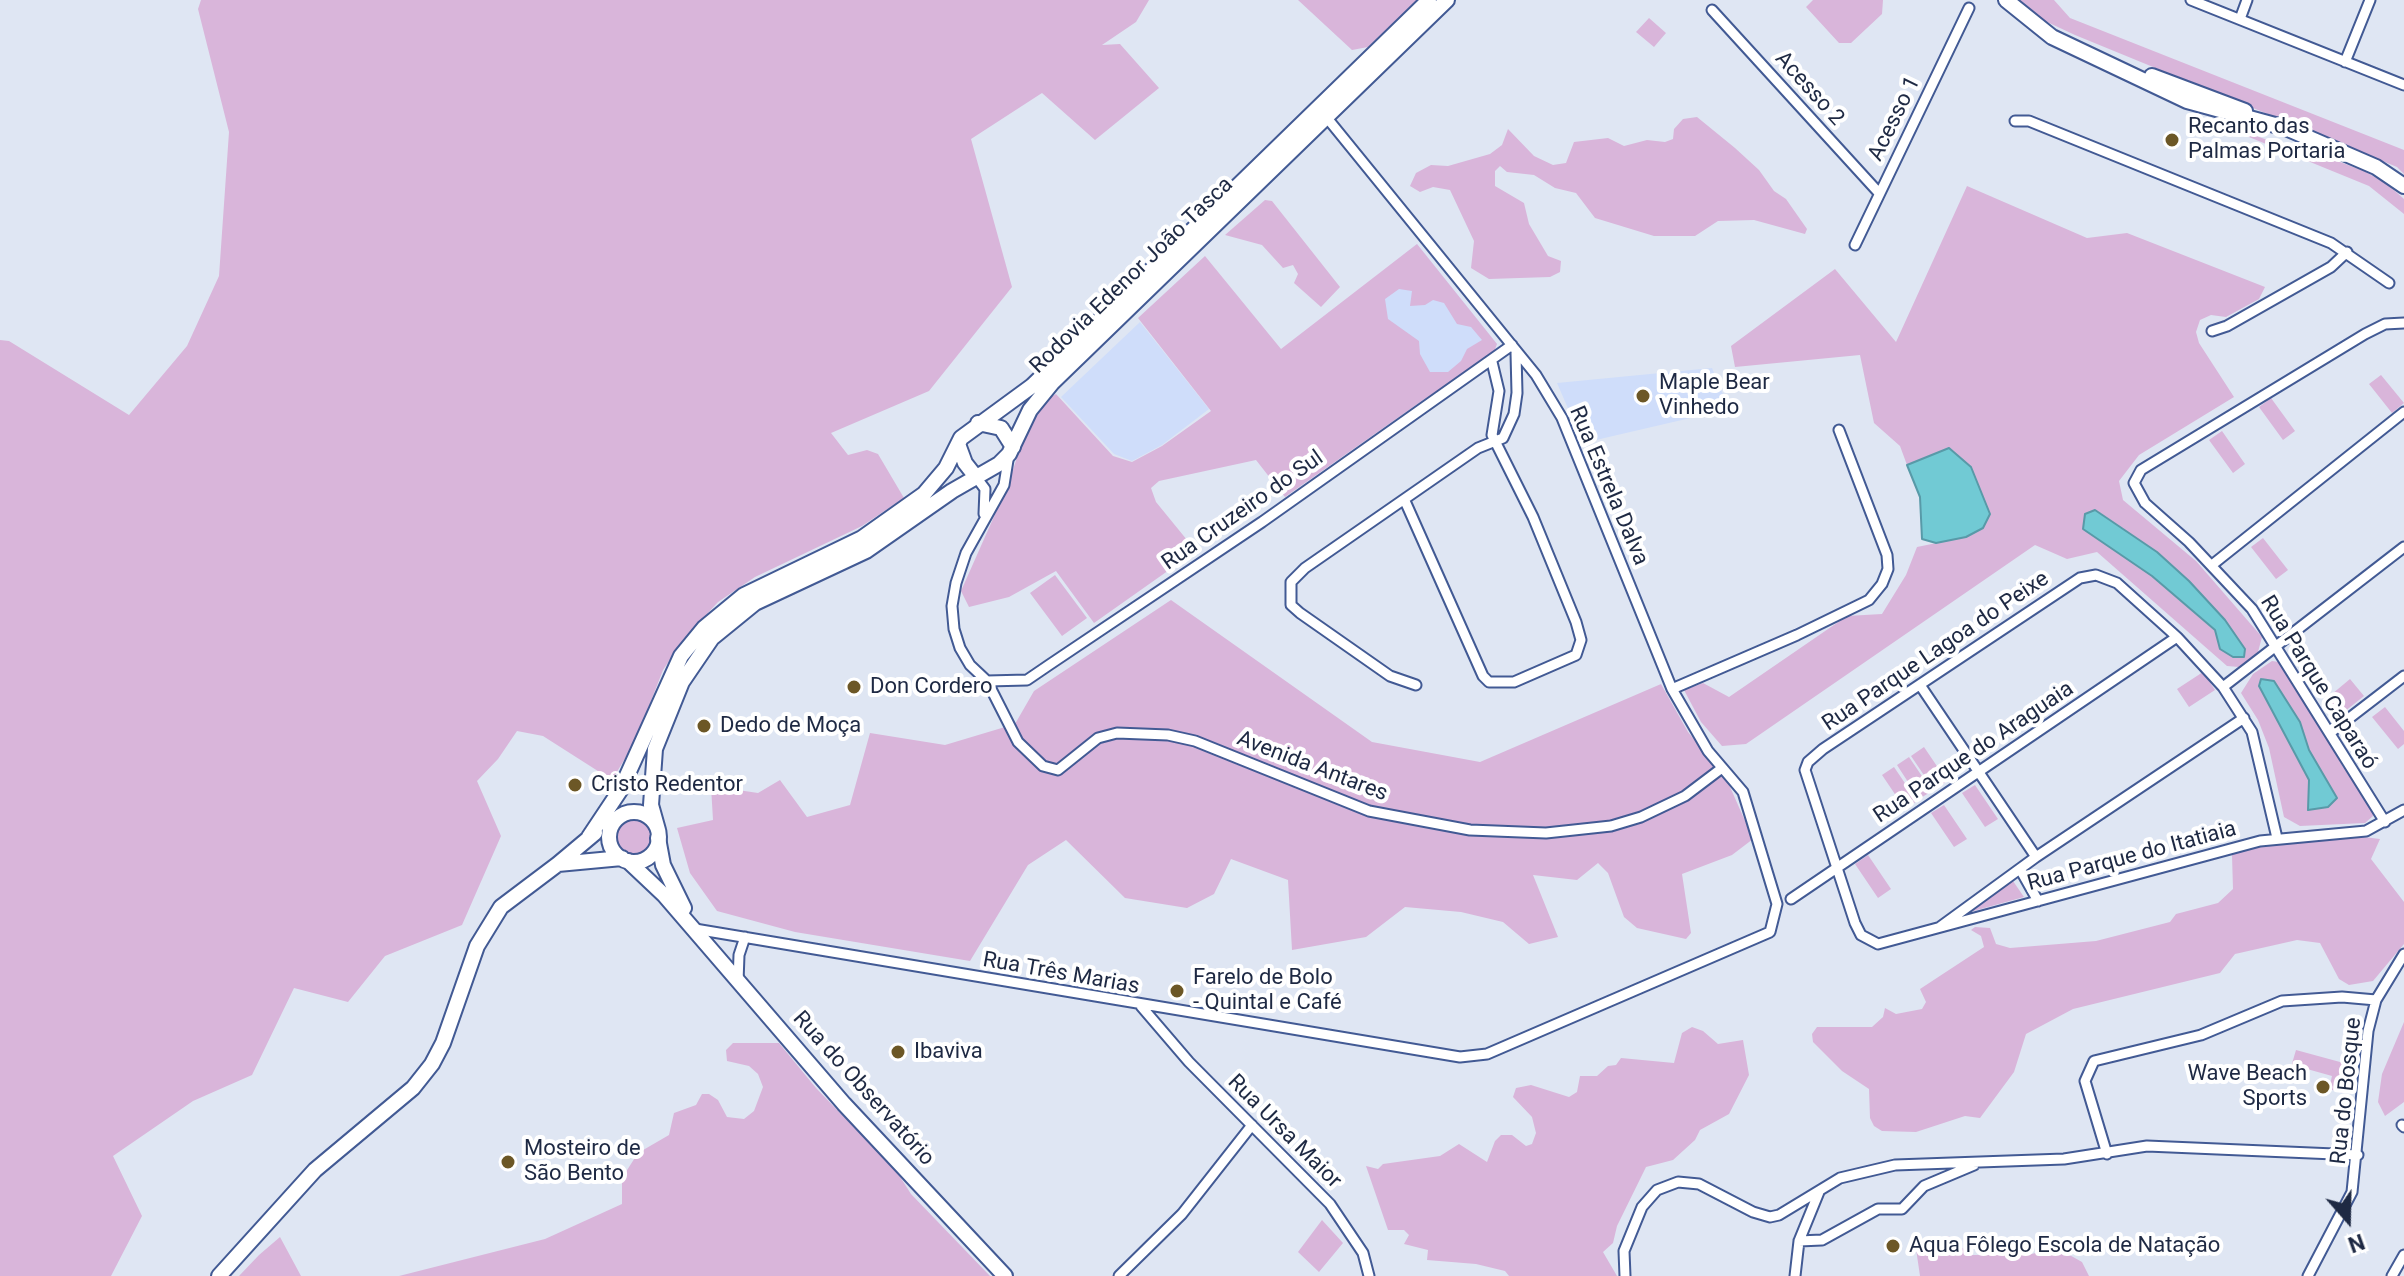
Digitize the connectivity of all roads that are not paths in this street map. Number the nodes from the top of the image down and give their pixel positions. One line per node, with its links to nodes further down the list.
1 (1429, 0): 12 (main road, Rodovia Edenor João Tasca)
2 (1447, 0): 12 (main road, Rodovia Edenor João Tasca)
3 (2006, 0): 14 (main road)
4 (2191, 0): 9 (street)
5 (2247, 0): 9 (street)
6 (2370, 0): 10 (street)
7 (1969, 8): 15 (street, Acesso 1)
8 (1712, 10): 15 (street, Acesso 2)
9 (2240, 19): 10 (street)
10 (2345, 62): 11 (street)
11 (2404, 85)
12 (1323, 113): 21 (street, Rua Estrela Dalva); 24 (main road, Rodovia Edenor João Tasca); 28 (main road, Rodovia Edenor João Tasca)
13 (2015, 121): 17 (street)
14 (2404, 186)
15 (1879, 193): 16 (street, Acesso 1)
16 (1855, 245)
17 (2347, 252): 18 (street); 20 (street)
18 (2389, 283)
19 (2404, 323): 33 (street, Rua Parque Caparaó)
20 (2212, 331)
21 (1514, 349): 22 (street, Rua Cruzeiro do Sul); 27 (street); 41 (street, Rua Estrela Dalva)
22 (1492, 362): 27 (street); 37 (street, Rua Cruzeiro do Sul)
23 (2404, 412): 33 (street)
24 (978, 423): 26 (main road, Rodovia Edenor João Tasca); 28 (main road)
25 (1839, 430): 41 (street)
26 (958, 444): 29 (main road); 44 (main road, Rodovia Edenor João Tasca)
27 (1494, 444): 30 (street); 30 (street)
28 (1011, 450): 29 (main road); 31 (street)
29 (976, 477): 31 (street); 45 (main road)
30 (1405, 501): 38 (street)
31 (983, 521): 37 (street)
32 (2404, 547): 35 (street)
33 (2212, 565): 35 (street, Rua Parque Caparaó)
34 (2177, 637): 39 (street, Rua Parque Lagoa do Peixe); 40 (street); 47 (street, Rua Parque do Araguaia)
35 (2277, 646): 40 (street); 43 (street, Rua Parque Caparaó)
36 (2404, 676): 43 (street)
37 (987, 681): 46 (street, Avenida Antares)
38 (1416, 685)
39 (1920, 685): 47 (street); 56 (street, Rua Parque Lagoa do Peixe)
40 (2223, 687): 42 (street)
41 (1672, 689): 46 (street, Rua Estrela Dalva)
42 (2244, 718): 52 (street); 53 (street)
43 (2330, 733): 50 (street, Rua Parque Caparaó)
44 (633, 760): 45 (main road); 49 (main road, Rodovia Edenor João Tasca)
45 (654, 764): 51 (main road)
46 (1722, 768): 60 (street, Rua Estrela Dalva)
47 (1977, 772): 53 (street); 56 (street, Rua Parque do Araguaia)
48 (2404, 810): 50 (street, Rua Parque do Itatiaia)
49 (611, 819): 51 (main road); 54 (main road); 55 (main road, Rodovia Edenor João Tasca)
50 (2385, 822): 52 (street, Rua Parque do Itatiaia)
51 (658, 834): 54 (main road); 61 (main road, Rua do Observatório)
52 (2277, 838): 59 (street, Rua Parque do Itatiaia)
53 (2036, 857): 57 (street)
54 (625, 860): 55 (main road); 61 (main road, Rua do Observatório)
55 (558, 864): 77 (main road, Rodovia Edenor João Tasca)
56 (1835, 868): 58 (street, Rua Parque do Araguaia); 62 (street, Rua Parque do Itatiaia)
57 (2020, 869): 59 (street); 62 (street)
58 (1791, 899)
59 (2038, 901): 62 (street, Rua Parque do Itatiaia)
60 (1775, 924): 68 (street, Rua Três Marias)
61 (694, 928): 63 (street, Rua Três Marias); 65 (main road, Rua do Observatório)
62 (1938, 928)
63 (745, 937): 65 (street); 67 (street, Rua Três Marias)
64 (2404, 954): 66 (street, Rua do Bosque)
65 (738, 982): 78 (main road, Rua do Observatório)
66 (2376, 1000): 71 (street); 72 (street, Rua do Bosque)
67 (1141, 1006): 68 (street, Rua Três Marias); 69 (street, Rua Ursa Maior)
68 (1154, 1008): 69 (street)
69 (1155, 1025): 70 (street, Rua Ursa Maior)
70 (1252, 1125): 79 (street); 80 (street, Rua Ursa Maior)
71 (2107, 1154): 72 (street); 73 (street)
72 (2358, 1155): 83 (street, Rua do Bosque)
73 (1978, 1163): 74 (street); 75 (street)
74 (1820, 1189): 75 (street); 81 (street)
75 (1799, 1241): 82 (street)
76 (2404, 1255): 84 (street)
77 (219, 1276)
78 (1005, 1276)
79 (1119, 1276)
80 (1369, 1276)
81 (1625, 1276)
82 (1795, 1276)
83 (2308, 1276)
84 (2392, 1276)

